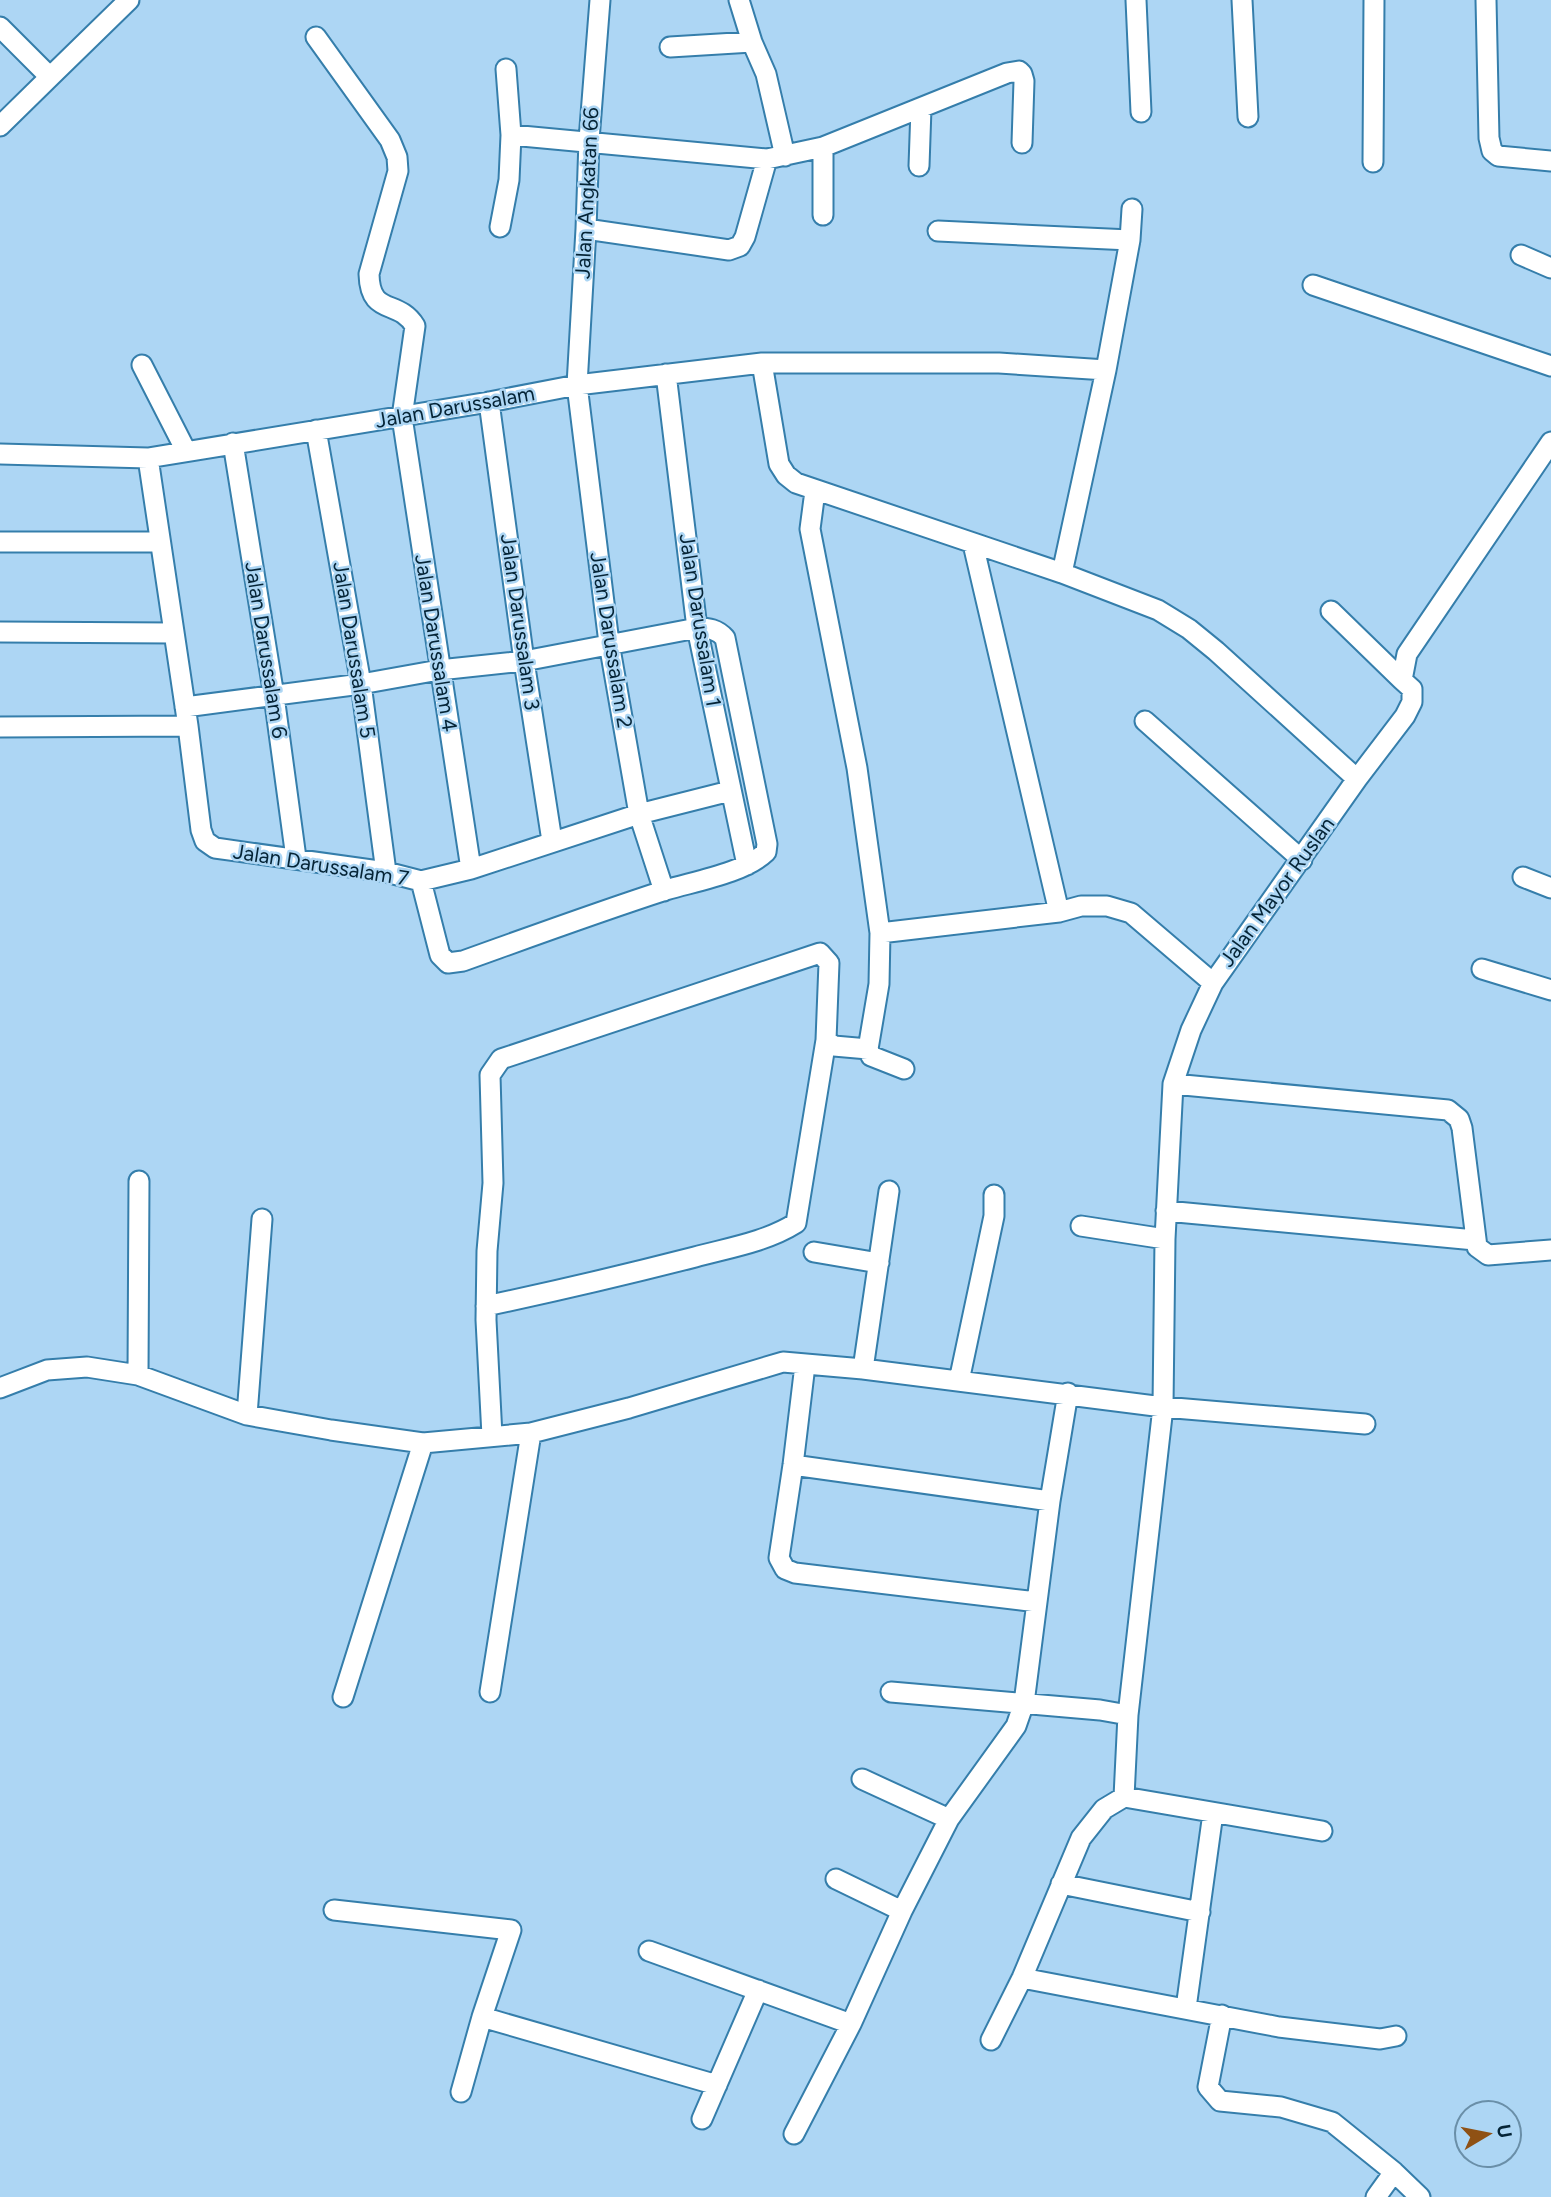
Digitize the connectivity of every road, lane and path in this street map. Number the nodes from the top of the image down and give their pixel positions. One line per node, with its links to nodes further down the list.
1 (129, 0): 13 (street)
2 (600, 0): 19 (street, Jalan Angkatan 66)
3 (739, 0): 10 (street)
4 (1136, 0): 15 (street)
5 (1242, 0): 16 (street)
6 (1374, 0): 24 (street)
7 (1486, 0): 23 (street)
8 (0, 27): 13 (street)
9 (316, 37): 42 (street, Jalan Darussalam 4)
10 (752, 42): 11 (street); 22 (street)
11 (670, 47)
12 (506, 69): 18 (street)
13 (50, 78): 17 (street)
14 (921, 108): 20 (street); 21 (street); 25 (street)
15 (1141, 112)
16 (1248, 117)
17 (0, 126)
18 (511, 135): 19 (street); 28 (street)
19 (589, 140): 22 (street); 29 (street, Jalan Angkatan 66)
20 (1022, 143)
21 (823, 147): 22 (street); 27 (street)
22 (776, 158): 29 (street)
23 (1551, 161)
24 (1373, 162)
25 (919, 166)
26 (1132, 209): 31 (street)
27 (823, 215)
28 (500, 227)
29 (586, 229): 40 (street, Jalan Angkatan 66)
30 (938, 231): 31 (street)
31 (1130, 240): 38 (street)
32 (1521, 256): 33 (street)
33 (1551, 268)
34 (1312, 285): 37 (street)
35 (762, 363): 38 (street, Jalan Darussalam); 39 (street, Jalan Darussalam); 49 (street)
36 (142, 365): 46 (street)
37 (1551, 366)
38 (1106, 370): 53 (street)
39 (666, 374): 40 (street, Jalan Darussalam); 55 (street, Jalan Darussalam 1)
40 (577, 385): 41 (street, Jalan Darussalam); 58 (street, Jalan Darussalam 2)
41 (489, 402): 42 (street, Jalan Darussalam); 59 (street, Jalan Darussalam 3)
42 (402, 417): 43 (street, Jalan Darussalam); 60 (street, Jalan Darussalam 4)
43 (316, 430): 45 (street, Jalan Darussalam); 62 (street, Jalan Darussalam 5)
44 (1551, 442): 61 (street, Jalan Mayor Ruslan)
45 (233, 443): 46 (street, Jalan Darussalam); 63 (street, Jalan Darussalam 6)
46 (186, 451): 48 (street, Jalan Darussalam)
47 (0, 454): 48 (street, Jalan Darussalam)
48 (148, 458): 51 (street, Jalan Darussalam 7)
49 (814, 491): 52 (street); 81 (street)
50 (0, 542): 51 (street)
51 (159, 542): 57 (street, Jalan Darussalam 7)
52 (973, 544): 53 (street); 80 (street)
53 (1062, 573): 67 (street)
54 (1331, 611): 61 (street)
55 (697, 628): 58 (street); 68 (street, Jalan Darussalam 1); 73 (street)
56 (0, 632): 57 (street)
57 (173, 633): 64 (street, Jalan Darussalam 7)
58 (609, 643): 59 (street); 69 (street, Jalan Darussalam 2)
59 (524, 660): 60 (street); 70 (street, Jalan Darussalam 3)
60 (439, 670): 62 (street); 74 (street, Jalan Darussalam 4)
61 (1402, 680): 67 (street, Jalan Mayor Ruslan)
62 (361, 684): 63 (street); 75 (street, Jalan Darussalam 5)
63 (274, 696): 64 (street); 71 (street, Jalan Darussalam 6)
64 (187, 716): 66 (street); 71 (street, Jalan Darussalam 7)
65 (1145, 721): 72 (street)
66 (0, 727)
67 (1357, 779): 72 (street, Jalan Mayor Ruslan)
68 (730, 791): 69 (street, Jalan Darussalam 7); 73 (street, Jalan Darussalam 1)
69 (639, 814): 70 (street, Jalan Darussalam 7); 79 (street, Jalan Darussalam 2)
70 (552, 841): 74 (street, Jalan Darussalam 7)
71 (296, 858): 75 (street, Jalan Darussalam 7)
72 (1302, 860): 83 (street, Jalan Mayor Ruslan)
73 (747, 865): 79 (street)
74 (471, 869): 77 (street, Jalan Darussalam 7)
75 (386, 872): 77 (street, Jalan Darussalam 7)
76 (1523, 877): 78 (street)
77 (421, 881): 79 (street)
78 (1551, 888)
79 (664, 891)
80 (1059, 912): 81 (street); 83 (street)
81 (880, 933): 86 (street)
82 (1482, 969): 84 (street)
83 (1213, 983): 88 (street, Jalan Mayor Ruslan)
84 (1551, 990)
85 (826, 1040): 86 (street); 100 (street); 100 (street)
86 (868, 1049): 87 (street)
87 (904, 1069)
88 (1173, 1084): 92 (street, Jalan Mayor Ruslan); 96 (street)
89 (139, 1181): 103 (street)
90 (889, 1191): 99 (street)
91 (994, 1195): 104 (street)
92 (1166, 1211): 95 (street, Jalan Mayor Ruslan); 96 (street)
93 (262, 1219): 108 (street)
94 (1081, 1226): 95 (street)
95 (1165, 1239): 107 (street, Jalan Mayor Ruslan)
96 (1475, 1240): 97 (street)
97 (1551, 1251)
98 (814, 1252): 99 (street)
99 (879, 1262): 102 (street)
100 (486, 1306): 111 (street)
101 (805, 1364): 102 (street); 110 (street); 113 (street)
102 (863, 1369): 104 (street)
103 (138, 1375): 105 (street); 108 (street)
104 (959, 1381): 106 (street)
105 (0, 1388)
106 (1068, 1394): 107 (street); 114 (street)
107 (1164, 1407): 109 (street); 120 (street, Jalan Mayor Ruslan)
108 (247, 1415): 112 (street)
109 (1364, 1424)
110 (531, 1433): 111 (street); 116 (street)
111 (492, 1436): 112 (street)
112 (423, 1443): 118 (street)
113 (793, 1465): 114 (street); 115 (street)
114 (1050, 1501): 115 (street)
115 (1037, 1602): 119 (street)
116 (489, 1692)
117 (891, 1692): 119 (street)
118 (343, 1697)
119 (1024, 1703): 120 (street); 124 (street)
120 (1128, 1715): 122 (street, Jalan Mayor Ruslan)
121 (862, 1779): 124 (street)
122 (1124, 1797): 123 (street); 127 (street)
123 (1213, 1813): 125 (street); 130 (street)
124 (949, 1819): 129 (street)
125 (1322, 1831)
126 (836, 1879): 129 (street)
127 (1062, 1884): 130 (street); 132 (street)
128 (334, 1910): 136 (street)
129 (902, 1910): 137 (street)
130 (1200, 1912): 134 (street)
131 (649, 1951): 133 (street)
132 (1022, 1978): 134 (street); 139 (street)
133 (758, 1990): 137 (street); 140 (street)
134 (1186, 2008): 135 (street)
135 (1222, 2015): 138 (street); 144 (street)
136 (482, 2017): 140 (street); 141 (street)
137 (851, 2024): 143 (street)
138 (1396, 2036)
139 (991, 2040)
140 (717, 2085): 142 (street)
141 (461, 2092)
142 (702, 2119)
143 (794, 2134)
144 (1394, 2172): 145 (street); 146 (street)
145 (1376, 2197)
146 (1420, 2197)

